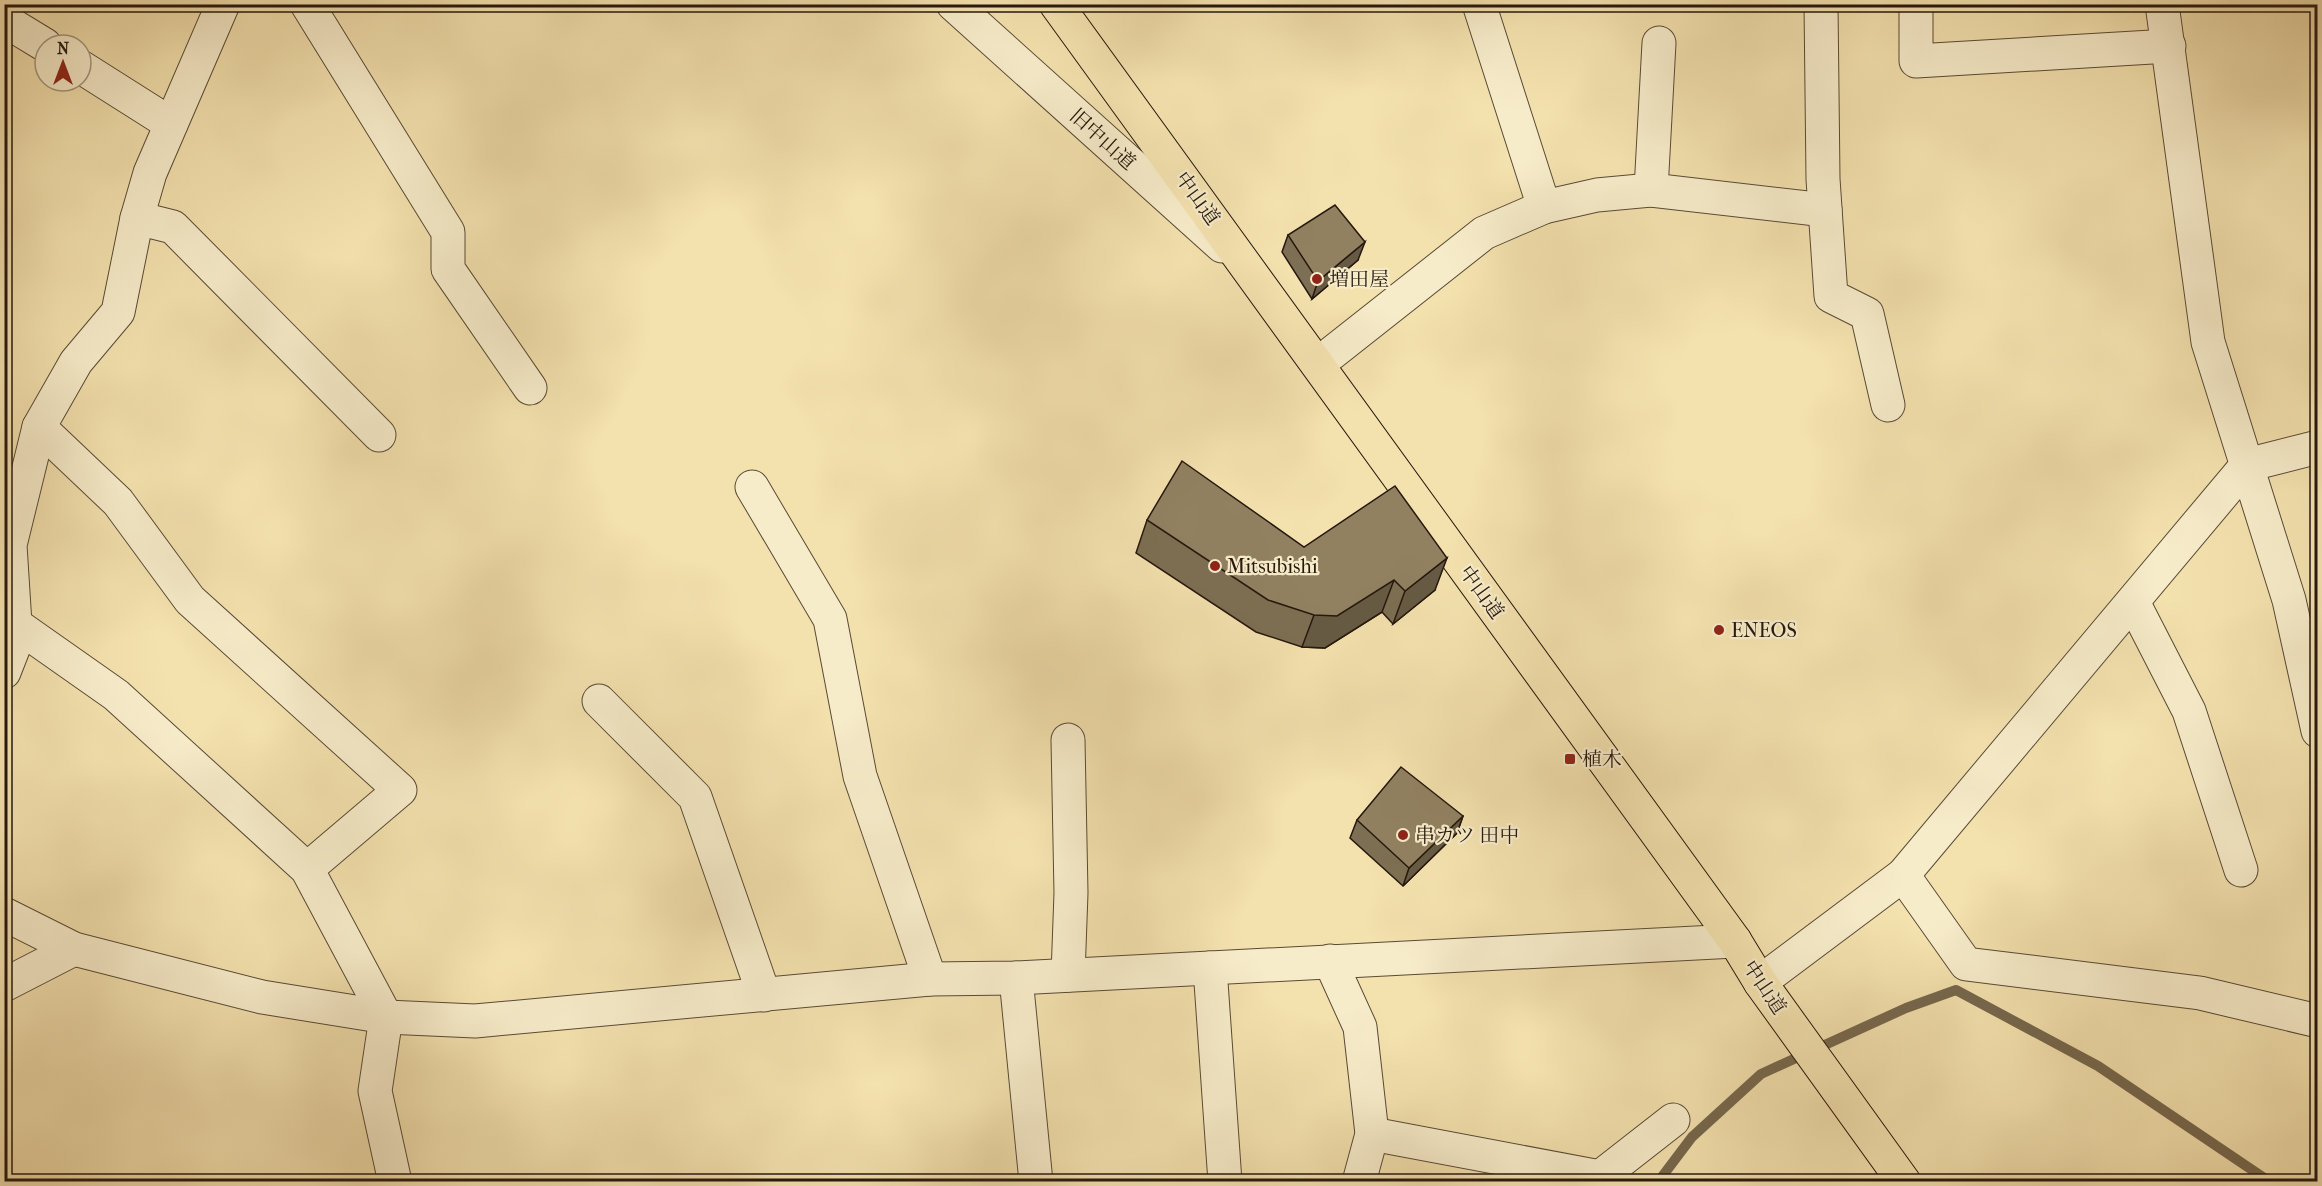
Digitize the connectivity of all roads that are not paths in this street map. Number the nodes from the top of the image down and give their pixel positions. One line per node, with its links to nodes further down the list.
1 (223, 4): 14 (street)
2 (307, 4): 21 (street)
3 (953, 4): 19 (street, 旧中山道)
4 (1056, 4): 19 (highway, 中山道)
5 (1479, 4): 16 (street)
6 (1821, 4): 17 (street)
7 (1916, 4): 12 (street)
8 (2162, 4): 12 (street)
9 (4, 20): 10 (street)
10 (33, 38)
11 (1659, 43): 15 (street)
12 (2169, 46): 26 (street)
13 (93, 75): 14 (street)
14 (171, 124): 18 (street)
15 (1651, 190): 16 (street); 17 (street)
16 (1544, 207): 20 (street)
17 (1825, 210): 22 (street)
18 (137, 218): 23 (street); 24 (street)
19 (1252, 273): 20 (highway, 中山道)
20 (1318, 364): 38 (highway, 中山道)
21 (530, 388)
22 (1888, 405)
23 (39, 427): 29 (street); 34 (street)
24 (379, 435)
25 (2318, 447): 26 (street)
26 (2247, 465): 28 (street); 32 (street)
27 (752, 487): 44 (street)
28 (2133, 602): 35 (street); 36 (street)
29 (15, 624): 30 (street); 34 (street)
30 (4, 672)
31 (598, 700): 47 (street)
32 (2318, 731)
33 (1068, 740): 42 (street)
34 (307, 869): 48 (street)
35 (2241, 870)
36 (1903, 875): 45 (street); 49 (street)
37 (4, 914): 39 (street)
38 (1735, 941): 40 (street); 45 (highway, 中山道)
39 (74, 949): 46 (street); 48 (street)
40 (1330, 961): 41 (street); 51 (street)
41 (1210, 968): 42 (street); 55 (street)
42 (1068, 975): 43 (street)
43 (1016, 978): 44 (street); 54 (street)
44 (930, 979): 47 (street)
45 (1760, 982): 57 (highway, 中山道)
46 (4, 985)
47 (764, 995): 48 (street)
48 (386, 1017): 53 (street)
49 (2318, 1021)
50 (1673, 1120): 52 (street)
51 (1372, 1134): 52 (street); 56 (street)
52 (1600, 1180)
53 (395, 1182)
54 (1036, 1182)
55 (1225, 1182)
56 (1359, 1182)
57 (1904, 1182)

